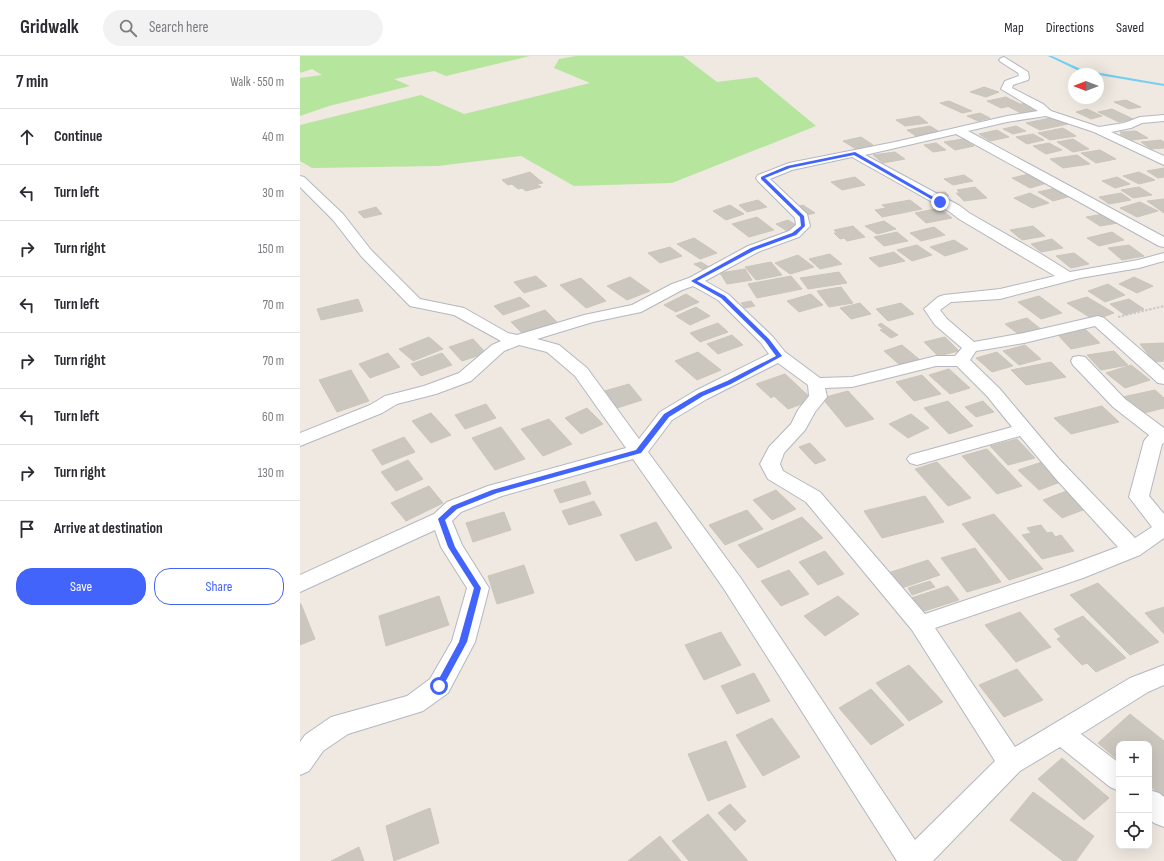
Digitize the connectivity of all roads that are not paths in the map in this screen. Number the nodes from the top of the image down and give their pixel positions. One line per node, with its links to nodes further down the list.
1 (1004, 60): 2 (street)
2 (1047, 113): 4 (street); 5 (street)
3 (1164, 118): 5 (street)
4 (959, 130): 6 (street); 9 (street)
5 (1098, 130): 7 (street)
6 (855, 154): 11 (street); 12 (street)
7 (1164, 161)
8 (300, 180): 13 (street)
9 (1164, 243)
10 (1164, 256): 11 (street)
11 (1066, 277): 14 (street)
12 (694, 281): 13 (street); 15 (street)
13 (518, 340): 21 (street); 22 (street)
14 (966, 354): 17 (street); 18 (street); 19 (street)
15 (779, 356): 18 (street); 22 (street)
16 (1079, 361): 20 (street)
17 (1164, 379)
18 (816, 383): 28 (street)
19 (1024, 428): 23 (street); 26 (street)
20 (1163, 436): 25 (street)
21 (300, 440)
22 (639, 451): 24 (street); 36 (street)
23 (917, 459)
24 (441, 519): 27 (street); 31 (street)
25 (1164, 528): 26 (street)
26 (1133, 550): 28 (street)
27 (300, 584)
28 (920, 624): 32 (street)
29 (1164, 675): 30 (street)
30 (1060, 732): 32 (street); 33 (street)
31 (300, 763)
32 (1011, 763): 36 (street)
33 (1116, 777)
34 (1152, 804): 35 (street)
35 (1164, 814)
36 (913, 861)

